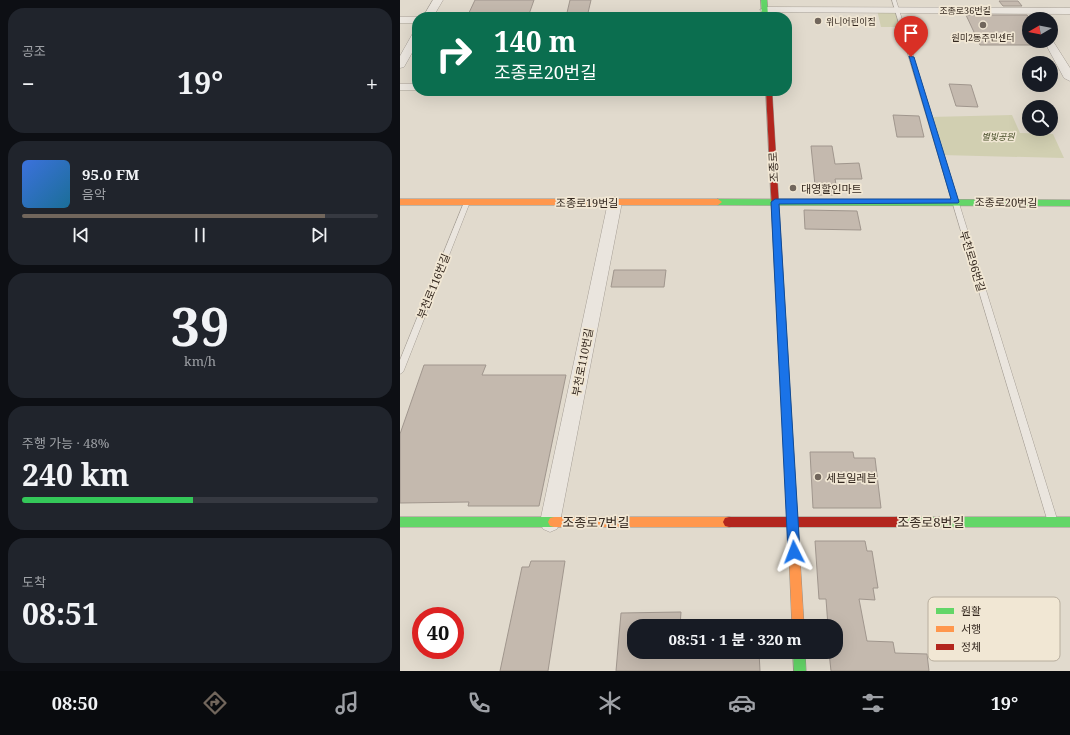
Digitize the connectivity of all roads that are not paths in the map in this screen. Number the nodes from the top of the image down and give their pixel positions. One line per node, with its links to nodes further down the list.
1 (438, 0): 6 (street)
2 (1026, 0): 7 (street)
3 (895, 5): 4 (street, 조종로36번길); 9 (street, 조종로36번길); 23 (lane, 부천로96번길)
4 (764, 9)
5 (1070, 11): 8 (street, 조종로36번길)
6 (431, 12)
7 (1032, 12)
8 (1058, 12)
9 (1022, 14)
10 (400, 20): 11 (street)
11 (412, 20)
12 (412, 45): 14 (street)
13 (1053, 48): 15 (street)
14 (400, 65)
15 (1070, 78)
16 (400, 87): 17 (street)
17 (412, 87)
18 (769, 96): 22 (street, 조종로)
19 (400, 202): 20 (street, 조종로19번길)
20 (467, 202): 21 (street, 조종로19번길); 25 (lane, 부천로116번길)
21 (614, 202): 22 (street, 조종로19번길); 27 (street, 부천로110번길)
22 (775, 202): 23 (street, 조종로20번길); 28 (street, 조종로)
23 (955, 202): 24 (street, 조종로20번길); 29 (lane, 부천로96번길)
24 (1070, 203)
25 (400, 370)
26 (400, 522): 27 (street, 조종로7번길)
27 (550, 522): 28 (street, 조종로7번길)
28 (792, 522): 29 (street, 조종로8번길); 31 (street, 조종로)
29 (1053, 522): 30 (street, 조종로8번길)
30 (1070, 522)
31 (798, 619)
32 (799, 659): 33 (street)
33 (800, 671)

